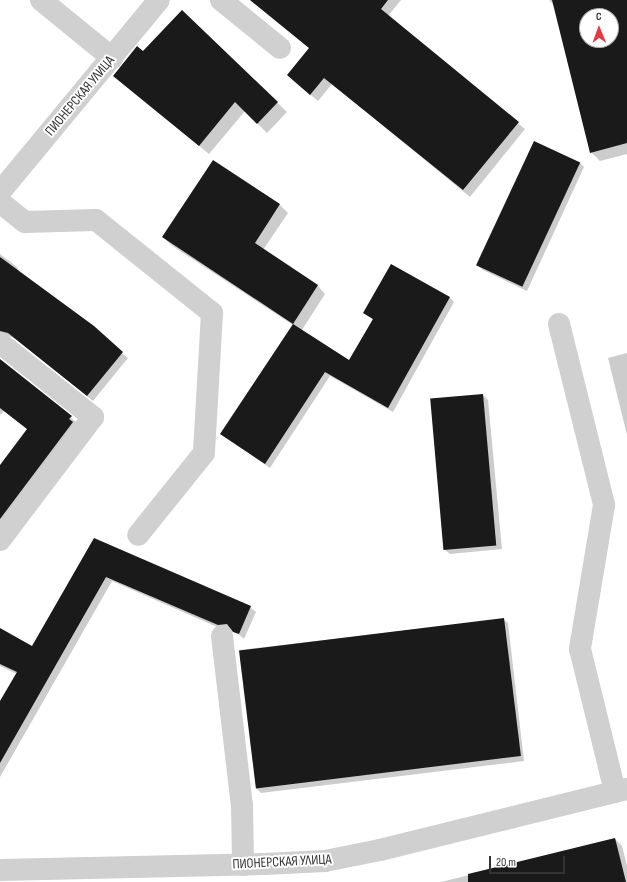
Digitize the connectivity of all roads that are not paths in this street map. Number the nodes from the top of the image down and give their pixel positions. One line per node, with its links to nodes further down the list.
1 (41, 0): 5 (street)
2 (159, 0): 5 (street, ПИОНЕРСКАЯ УЛИЦА)
3 (221, 0): 4 (street)
4 (280, 48)
5 (112, 58): 6 (street, ПИОНЕРСКАЯ УЛИЦА)
6 (0, 192)
7 (0, 202): 10 (street)
8 (559, 324): 13 (street)
9 (0, 343): 11 (street)
10 (138, 535)
11 (0, 540)
12 (222, 636): 15 (street)
13 (621, 790): 15 (street, ПИОНЕРСКАЯ УЛИЦА)
14 (0, 870): 15 (street, ПИОНЕРСКАЯ УЛИЦА)
15 (257, 870)

